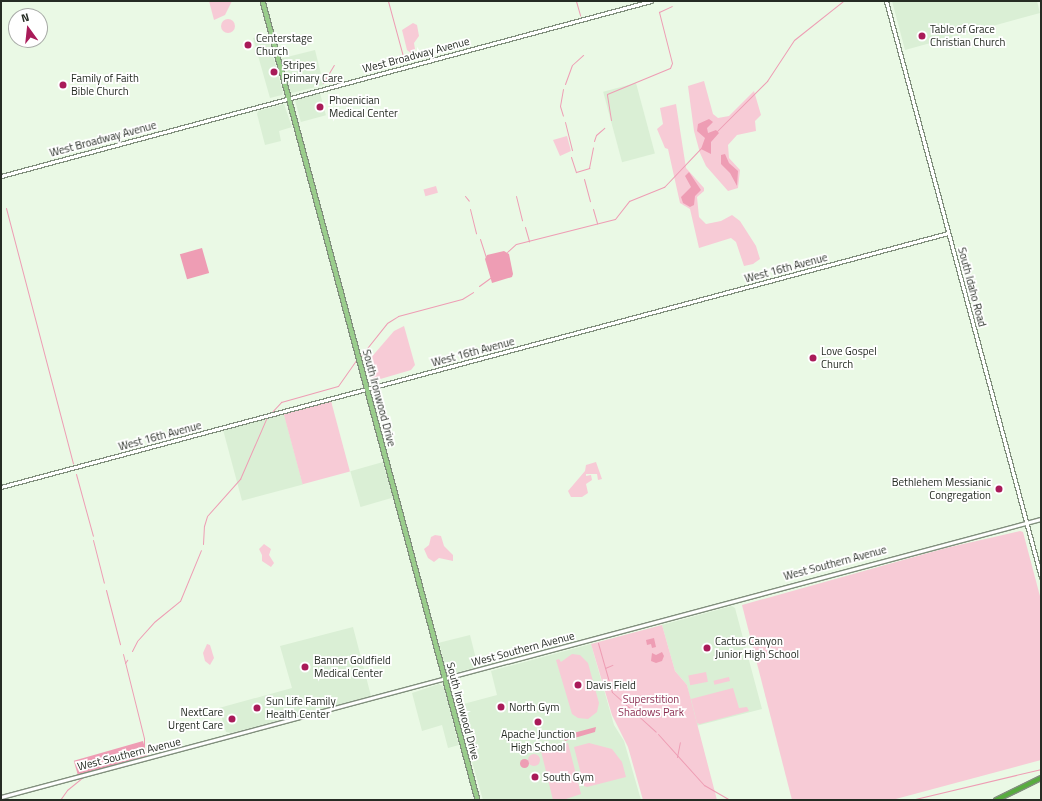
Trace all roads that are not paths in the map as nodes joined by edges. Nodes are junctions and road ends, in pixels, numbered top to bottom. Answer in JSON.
{"nodes":[{"id":1,"x":263,"y":1,"type":"edge"},
{"id":2,"x":651,"y":1,"type":"edge"},
{"id":3,"x":886,"y":1,"type":"edge"},
{"id":4,"x":289,"y":98,"type":"junction"},
{"id":5,"x":1,"y":176,"type":"edge"},
{"id":6,"x":948,"y":233,"type":"junction"},
{"id":7,"x":367,"y":389,"type":"junction"},
{"id":8,"x":1,"y":487,"type":"edge"},
{"id":9,"x":1041,"y":519,"type":"edge"},
{"id":10,"x":1026,"y":523,"type":"junction"},
{"id":11,"x":1041,"y":577,"type":"edge"},
{"id":12,"x":445,"y":679,"type":"junction"},
{"id":13,"x":1041,"y":778,"type":"edge"},
{"id":14,"x":1,"y":797,"type":"edge"},
{"id":15,"x":478,"y":800,"type":"edge"},
{"id":16,"x":996,"y":800,"type":"edge"}],
"edges":[{"from":1,"to":4,"type":"main road","name":"South Ironwood Drive"},
{"from":2,"to":4,"type":"main road","name":"West Broadway Avenue"},
{"from":3,"to":6,"type":"main road","name":"South Idaho Road"},
{"from":4,"to":5,"type":"main road","name":"West Broadway Avenue"},
{"from":4,"to":7,"type":"main road","name":"South Ironwood Drive"},
{"from":6,"to":7,"type":"street","name":"West 16th Avenue"},
{"from":6,"to":10,"type":"main road","name":"South Idaho Road"},
{"from":7,"to":8,"type":"street","name":"West 16th Avenue"},
{"from":7,"to":12,"type":"main road","name":"South Ironwood Drive"},
{"from":9,"to":10,"type":"main road","name":"West Southern Avenue"},
{"from":10,"to":11,"type":"main road","name":"South Idaho Road"},
{"from":10,"to":12,"type":"main road","name":"West Southern Avenue"},
{"from":12,"to":14,"type":"main road","name":"West Southern Avenue"},
{"from":12,"to":15,"type":"main road","name":"South Ironwood Drive"},
{"from":13,"to":16,"type":"highway"}]}
